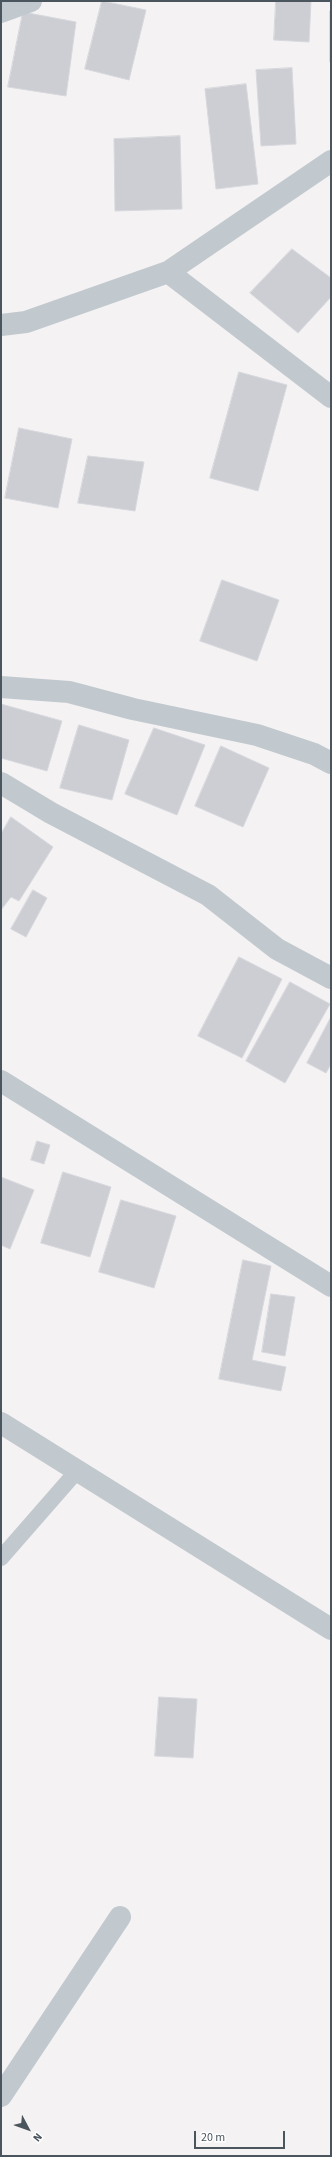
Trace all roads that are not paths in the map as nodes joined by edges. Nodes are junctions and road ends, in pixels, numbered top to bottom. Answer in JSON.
{"nodes":[{"id":1,"x":31,"y":1,"type":"edge"},
{"id":2,"x":1,"y":12,"type":"edge"},
{"id":3,"x":331,"y":161,"type":"edge"},
{"id":4,"x":168,"y":272,"type":"junction"},
{"id":5,"x":1,"y":325,"type":"edge"},
{"id":6,"x":331,"y":397,"type":"edge"},
{"id":7,"x":1,"y":688,"type":"edge"},
{"id":8,"x":331,"y":763,"type":"edge"},
{"id":9,"x":1,"y":783,"type":"edge"},
{"id":10,"x":331,"y":978,"type":"edge"},
{"id":11,"x":1,"y":1081,"type":"edge"},
{"id":12,"x":331,"y":1286,"type":"edge"},
{"id":13,"x":1,"y":1424,"type":"edge"},
{"id":14,"x":77,"y":1471,"type":"junction"},
{"id":15,"x":1,"y":1558,"type":"edge"},
{"id":16,"x":331,"y":1629,"type":"edge"},
{"id":17,"x":120,"y":1917,"type":"dead end"},
{"id":18,"x":1,"y":2096,"type":"edge"}],
"edges":[{"from":1,"to":2,"type":"street"},
{"from":3,"to":4,"type":"street"},
{"from":4,"to":5,"type":"street"},
{"from":4,"to":6,"type":"street"},
{"from":7,"to":8,"type":"street"},
{"from":9,"to":10,"type":"street"},
{"from":11,"to":12,"type":"street"},
{"from":13,"to":14,"type":"street"},
{"from":14,"to":15,"type":"lane"},
{"from":14,"to":16,"type":"street"},
{"from":17,"to":18,"type":"street"}]}
